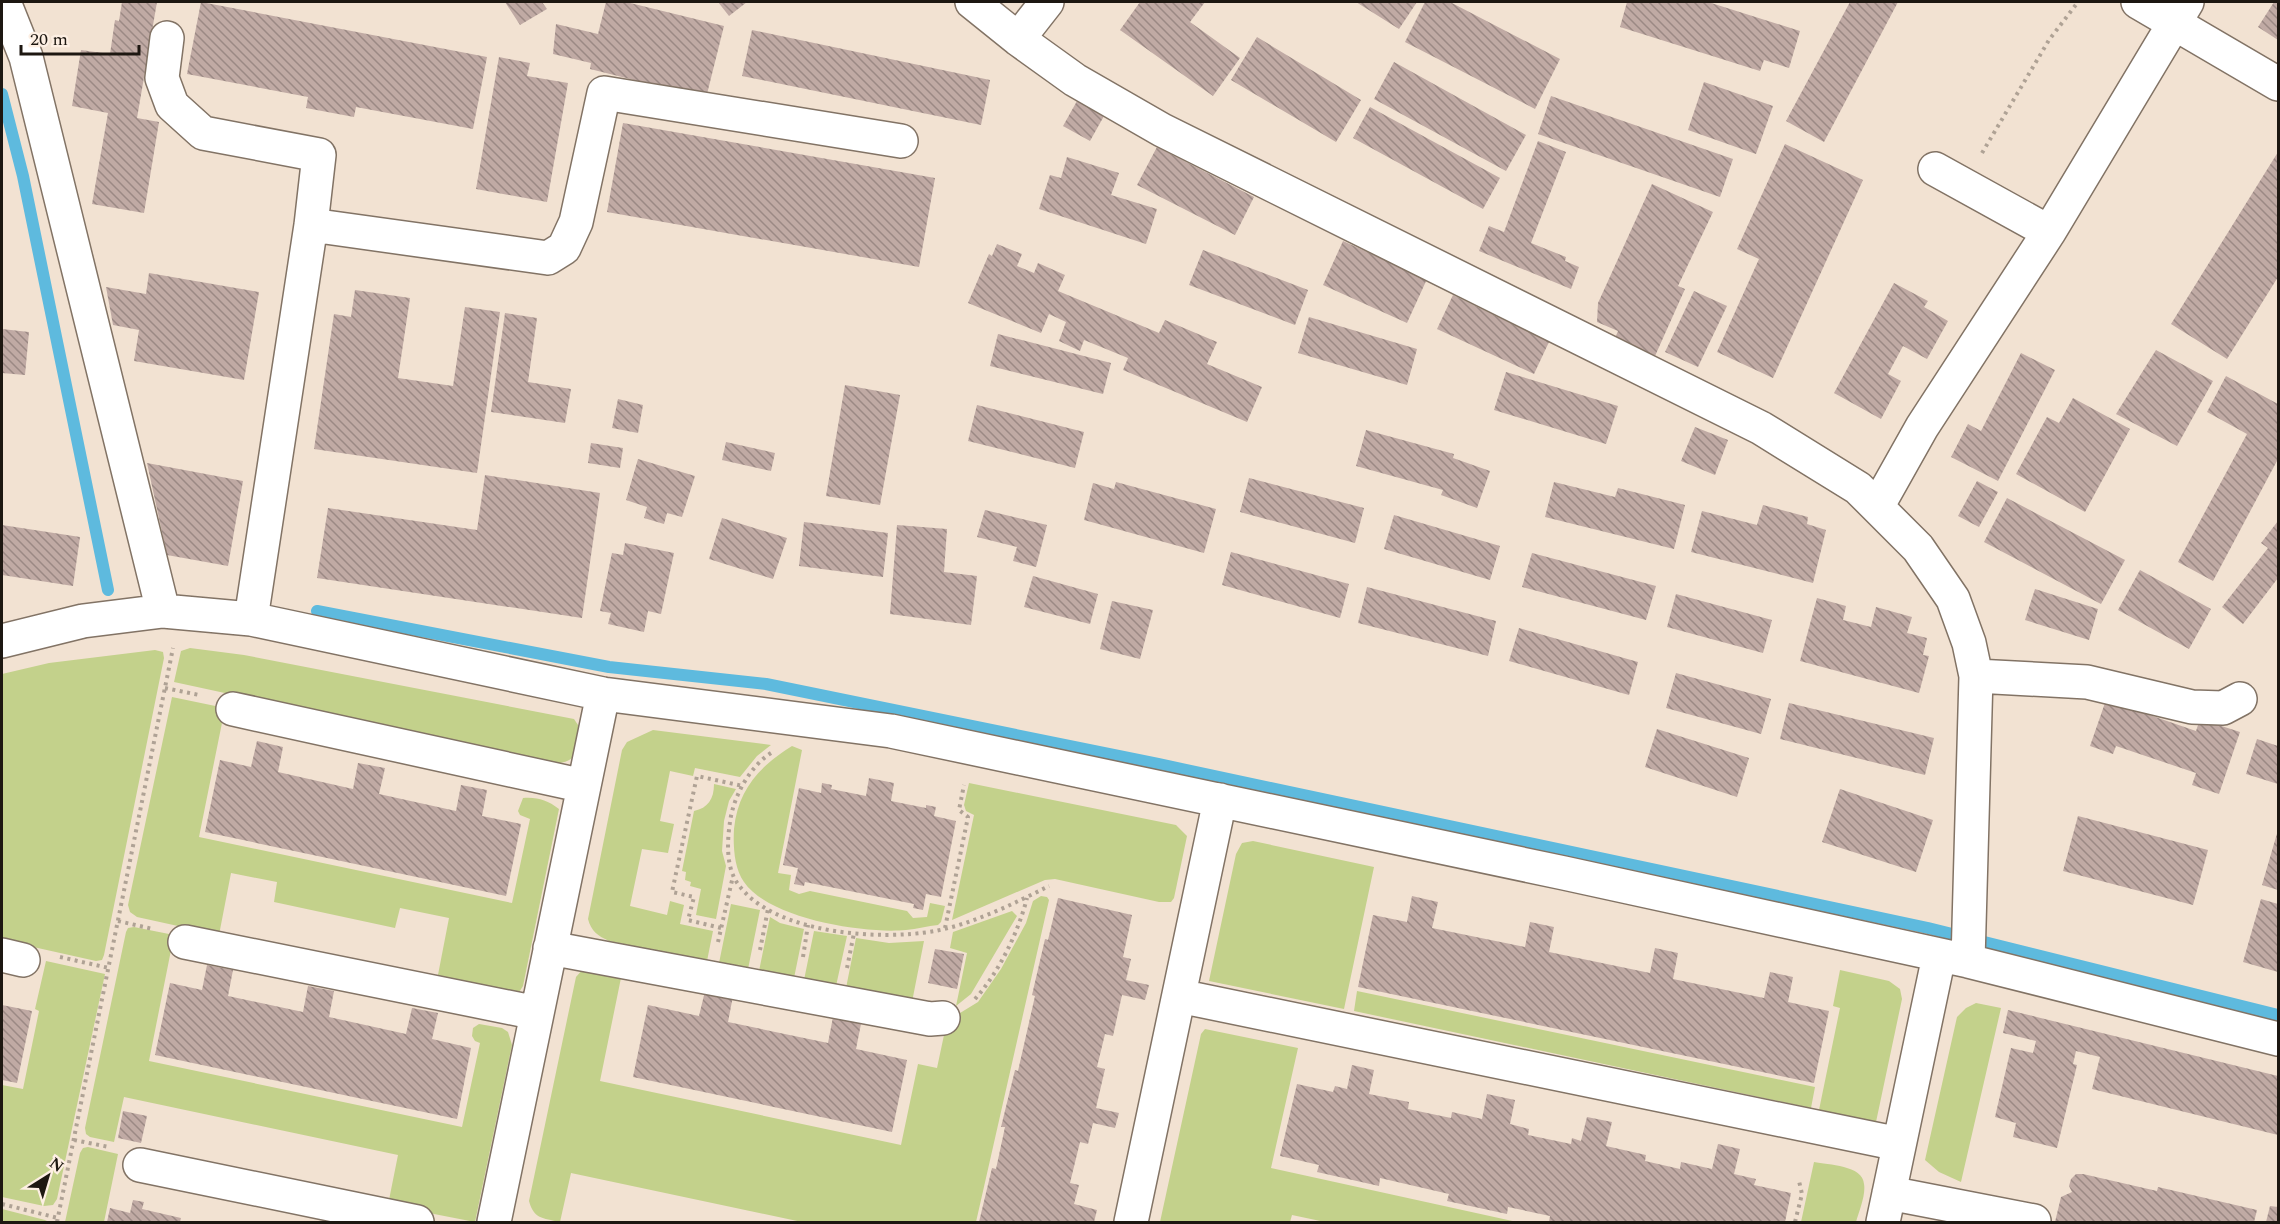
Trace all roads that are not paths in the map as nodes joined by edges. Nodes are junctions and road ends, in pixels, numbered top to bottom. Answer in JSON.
{"nodes":[{"id":1,"x":4,"y":2,"type":"edge"},
{"id":2,"x":972,"y":2,"type":"edge"},
{"id":3,"x":1047,"y":2,"type":"edge"},
{"id":4,"x":2138,"y":2,"type":"edge"},
{"id":5,"x":2181,"y":12,"type":"edge"},
{"id":6,"x":167,"y":38,"type":"dead end"},
{"id":7,"x":1018,"y":39,"type":"junction"},
{"id":8,"x":2278,"y":84,"type":"edge"},
{"id":9,"x":901,"y":141,"type":"dead end"},
{"id":10,"x":1935,"y":169,"type":"dead end"},
{"id":11,"x":311,"y":225,"type":"junction"},
{"id":12,"x":2049,"y":232,"type":"junction"},
{"id":13,"x":1877,"y":507,"type":"junction"},
{"id":14,"x":163,"y":611,"type":"junction"},
{"id":15,"x":251,"y":620,"type":"junction"},
{"id":16,"x":2,"y":641,"type":"edge"},
{"id":17,"x":1976,"y":676,"type":"junction"},
{"id":18,"x":603,"y":694,"type":"junction"},
{"id":19,"x":2240,"y":699,"type":"dead end"},
{"id":20,"x":233,"y":709,"type":"dead end"},
{"id":21,"x":584,"y":786,"type":"junction"},
{"id":22,"x":1220,"y":800,"type":"junction"},
{"id":23,"x":185,"y":942,"type":"dead end"},
{"id":24,"x":550,"y":948,"type":"junction"},
{"id":25,"x":1953,"y":959,"type":"junction"},
{"id":26,"x":1179,"y":996,"type":"junction"},
{"id":27,"x":537,"y":1013,"type":"junction"},
{"id":28,"x":943,"y":1018,"type":"road end"},
{"id":29,"x":2278,"y":1039,"type":"edge"},
{"id":30,"x":1899,"y":1144,"type":"junction"},
{"id":31,"x":140,"y":1165,"type":"dead end"},
{"id":32,"x":1886,"y":1208,"type":"edge"},
{"id":33,"x":500,"y":1221,"type":"edge"},
{"id":34,"x":2034,"y":1221,"type":"edge"},
{"id":35,"x":417,"y":1222,"type":"edge"},
{"id":36,"x":1131,"y":1222,"type":"edge"}],
"edges":[{"from":1,"to":14,"type":"street"},
{"from":2,"to":7,"type":"street"},
{"from":3,"to":7,"type":"street"},
{"from":4,"to":5,"type":"street"},
{"from":5,"to":8,"type":"street"},
{"from":5,"to":12,"type":"street"},
{"from":6,"to":11,"type":"street"},
{"from":7,"to":13,"type":"street"},
{"from":9,"to":11,"type":"street"},
{"from":10,"to":12,"type":"street"},
{"from":11,"to":15,"type":"street"},
{"from":12,"to":13,"type":"street"},
{"from":13,"to":17,"type":"street"},
{"from":14,"to":15,"type":"street"},
{"from":14,"to":16,"type":"street"},
{"from":15,"to":18,"type":"street"},
{"from":17,"to":19,"type":"street"},
{"from":17,"to":25,"type":"street"},
{"from":18,"to":21,"type":"street"},
{"from":18,"to":22,"type":"street"},
{"from":20,"to":21,"type":"street"},
{"from":21,"to":24,"type":"street"},
{"from":22,"to":25,"type":"street"},
{"from":22,"to":26,"type":"street"},
{"from":23,"to":27,"type":"street"},
{"from":24,"to":27,"type":"street"},
{"from":24,"to":28,"type":"street"},
{"from":25,"to":29,"type":"street"},
{"from":25,"to":30,"type":"street"},
{"from":26,"to":30,"type":"street"},
{"from":26,"to":36,"type":"street"},
{"from":27,"to":33,"type":"street"},
{"from":30,"to":32,"type":"street"},
{"from":31,"to":35,"type":"street"},
{"from":32,"to":34,"type":"street"}]}
